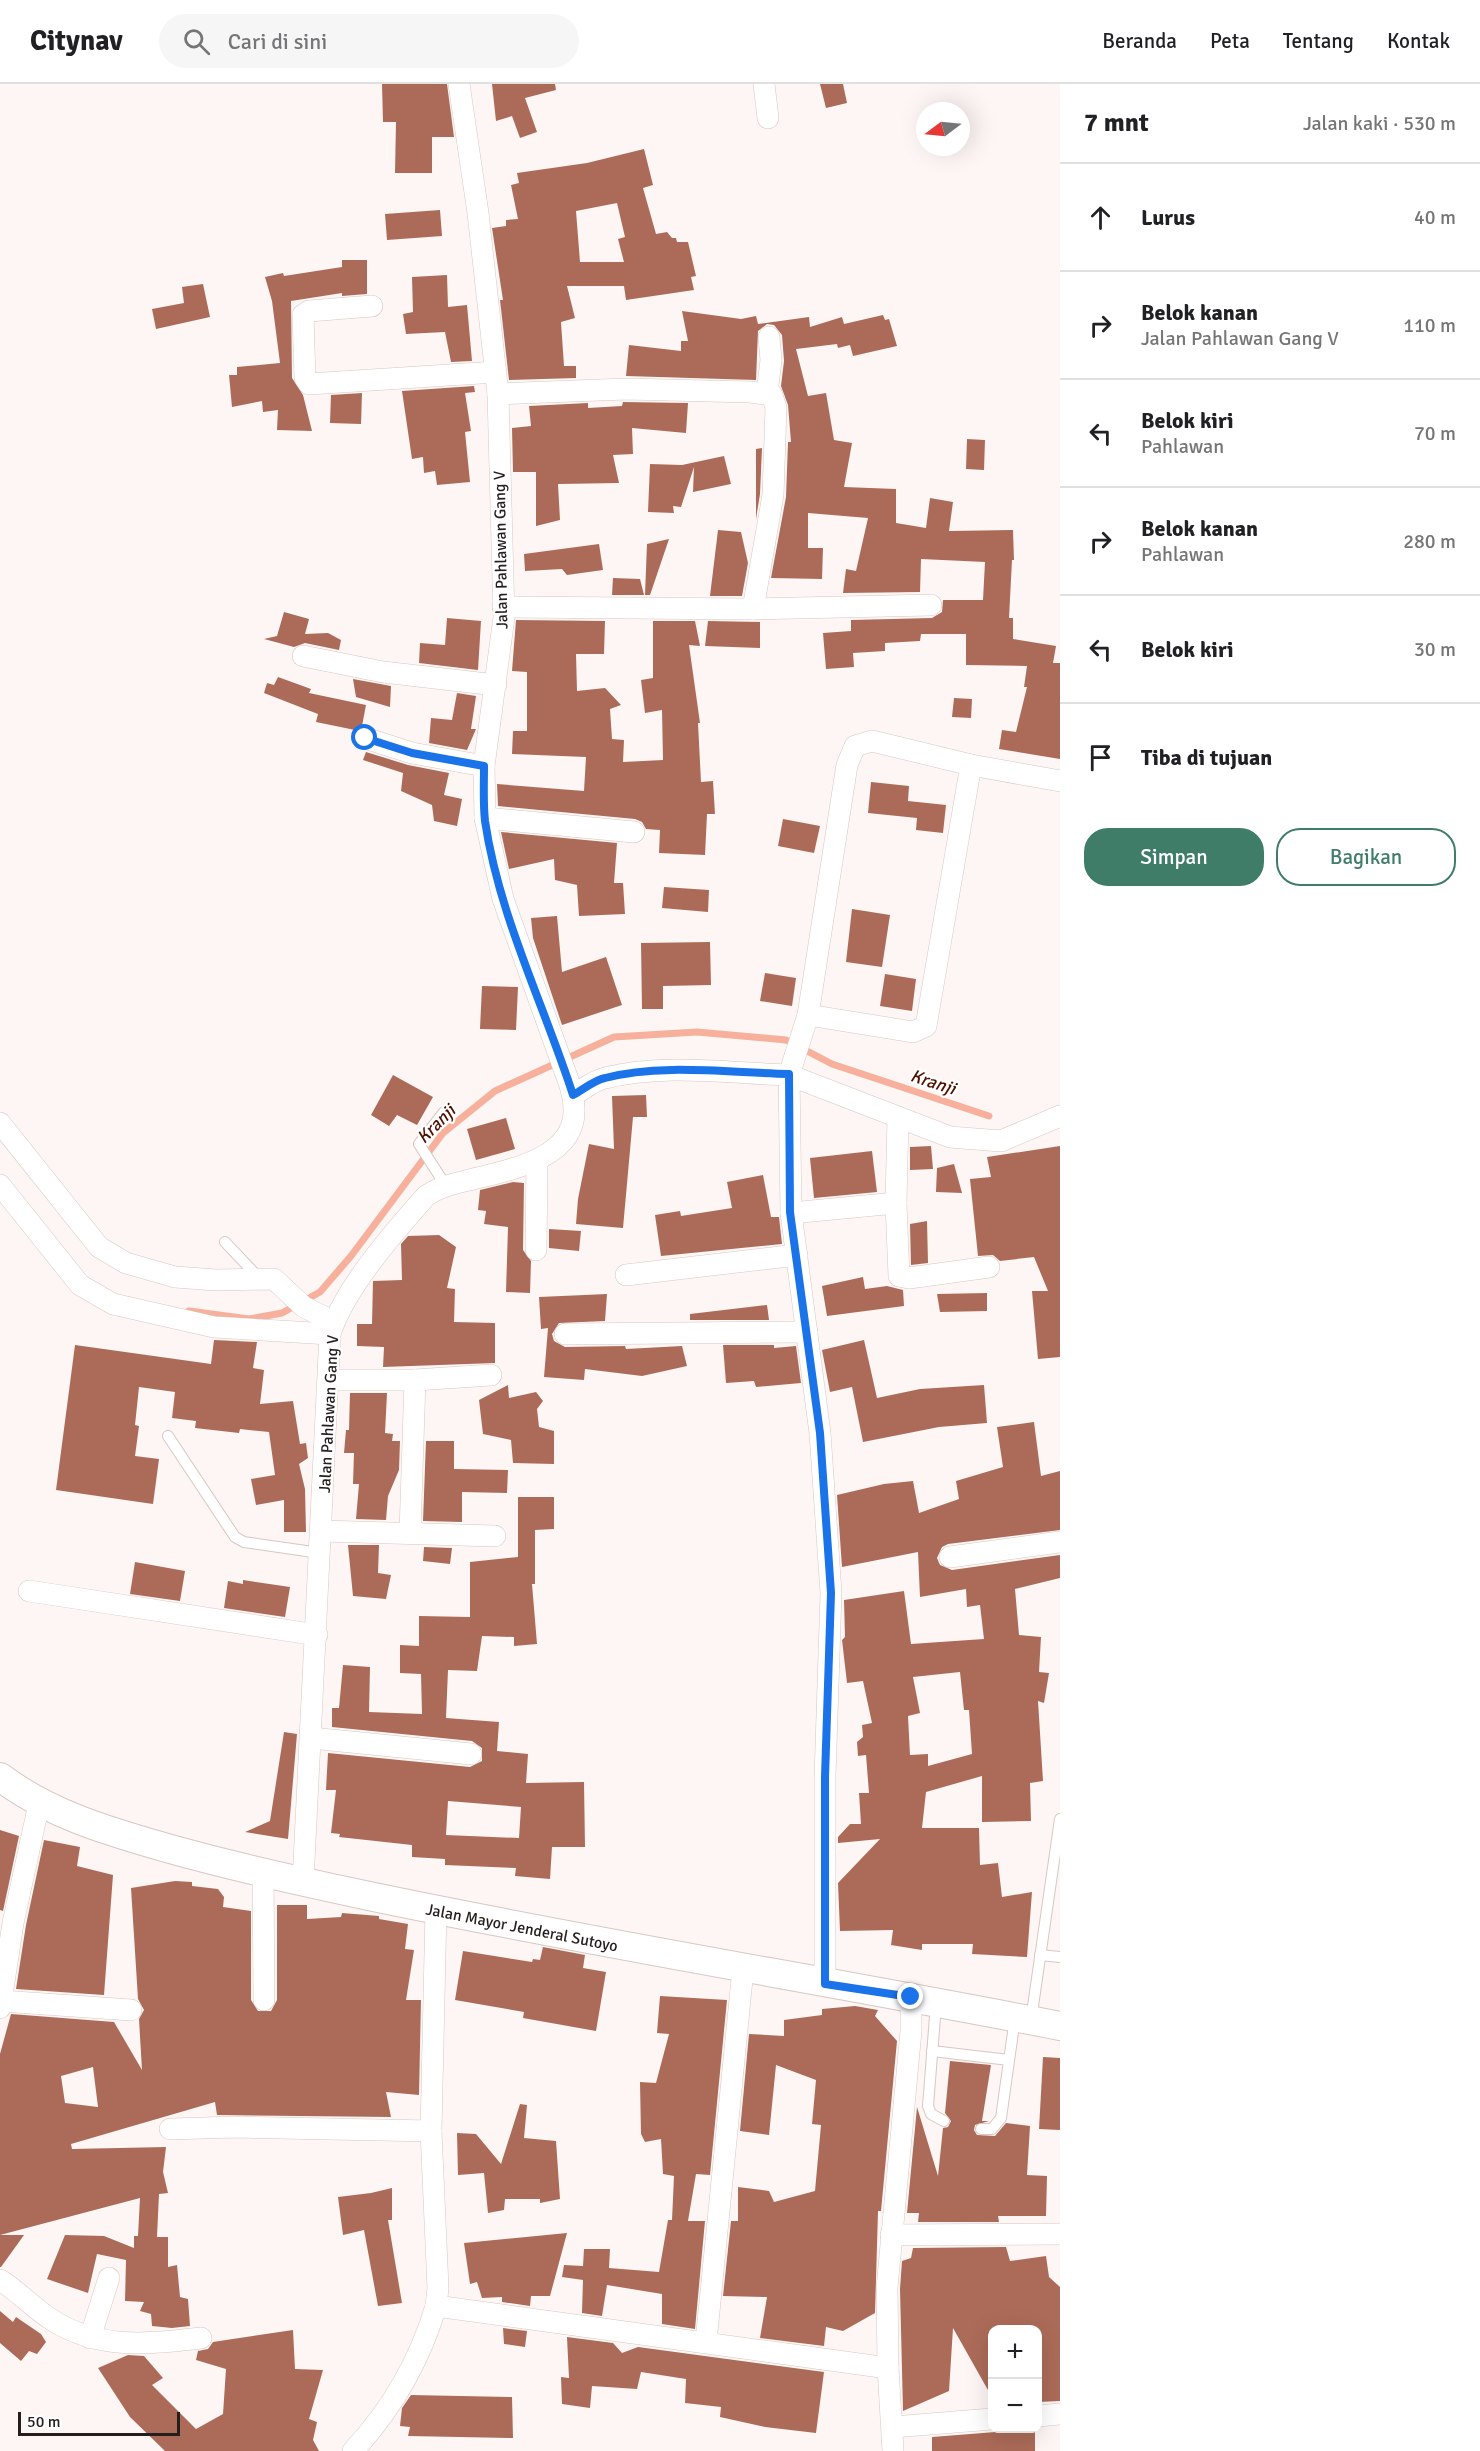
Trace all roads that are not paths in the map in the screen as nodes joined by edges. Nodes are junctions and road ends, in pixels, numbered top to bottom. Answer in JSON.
{"nodes":[{"id":1,"x":459,"y":84,"type":"edge"},
{"id":2,"x":764,"y":84,"type":"edge"},
{"id":3,"x":768,"y":118,"type":"dead end"},
{"id":4,"x":372,"y":306,"type":"dead end"},
{"id":5,"x":769,"y":337,"type":"dead end"},
{"id":6,"x":496,"y":372,"type":"junction"},
{"id":7,"x":767,"y":393,"type":"junction"},
{"id":8,"x":498,"y":394,"type":"junction"},
{"id":9,"x":931,"y":605,"type":"dead end"},
{"id":10,"x":503,"y":607,"type":"junction"},
{"id":11,"x":753,"y":609,"type":"junction"},
{"id":12,"x":303,"y":656,"type":"dead end"},
{"id":13,"x":496,"y":685,"type":"junction"},
{"id":14,"x":365,"y":738,"type":"dead end"},
{"id":15,"x":971,"y":765,"type":"junction"},
{"id":16,"x":484,"y":766,"type":"junction"},
{"id":17,"x":1060,"y":781,"type":"edge"},
{"id":18,"x":485,"y":818,"type":"junction"},
{"id":19,"x":634,"y":832,"type":"dead end"},
{"id":20,"x":806,"y":1023,"type":"junction"},
{"id":21,"x":791,"y":1066,"type":"junction"},
{"id":22,"x":573,"y":1095,"type":"junction"},
{"id":23,"x":444,"y":1112,"type":"dead end"},
{"id":24,"x":1060,"y":1116,"type":"edge"},
{"id":25,"x":898,"y":1118,"type":"junction"},
{"id":26,"x":0,"y":1123,"type":"edge"},
{"id":27,"x":537,"y":1160,"type":"junction"},
{"id":28,"x":0,"y":1185,"type":"edge"},
{"id":29,"x":447,"y":1186,"type":"junction"},
{"id":30,"x":896,"y":1203,"type":"junction"},
{"id":31,"x":790,"y":1212,"type":"junction"},
{"id":32,"x":225,"y":1242,"type":"dead end"},
{"id":33,"x":536,"y":1250,"type":"dead end"},
{"id":34,"x":797,"y":1255,"type":"junction"},
{"id":35,"x":989,"y":1267,"type":"dead end"},
{"id":36,"x":626,"y":1275,"type":"dead end"},
{"id":37,"x":267,"y":1279,"type":"junction"},
{"id":38,"x":332,"y":1328,"type":"junction"},
{"id":39,"x":807,"y":1332,"type":"junction"},
{"id":40,"x":565,"y":1334,"type":"dead end"},
{"id":41,"x":491,"y":1376,"type":"dead end"},
{"id":42,"x":329,"y":1380,"type":"junction"},
{"id":43,"x":415,"y":1380,"type":"junction"},
{"id":44,"x":168,"y":1436,"type":"dead end"},
{"id":45,"x":322,"y":1531,"type":"junction"},
{"id":46,"x":410,"y":1533,"type":"junction"},
{"id":47,"x":495,"y":1536,"type":"dead end"},
{"id":48,"x":1060,"y":1542,"type":"edge"},
{"id":49,"x":320,"y":1553,"type":"junction"},
{"id":50,"x":950,"y":1557,"type":"dead end"},
{"id":51,"x":29,"y":1591,"type":"dead end"},
{"id":52,"x":317,"y":1635,"type":"junction"},
{"id":53,"x":311,"y":1738,"type":"junction"},
{"id":54,"x":471,"y":1754,"type":"dead end"},
{"id":55,"x":0,"y":1777,"type":"edge"},
{"id":56,"x":39,"y":1804,"type":"junction"},
{"id":57,"x":1060,"y":1819,"type":"edge"},
{"id":58,"x":263,"y":1875,"type":"junction"},
{"id":59,"x":303,"y":1882,"type":"junction"},
{"id":60,"x":436,"y":1910,"type":"junction"},
{"id":61,"x":6,"y":1921,"type":"edge"},
{"id":62,"x":1040,"y":1954,"type":"junction"},
{"id":63,"x":1060,"y":1957,"type":"edge"},
{"id":64,"x":743,"y":1969,"type":"junction"},
{"id":65,"x":825,"y":1984,"type":"junction"},
{"id":66,"x":924,"y":2000,"type":"junction"},
{"id":67,"x":264,"y":2001,"type":"dead end"},
{"id":68,"x":1,"y":2005,"type":"edge"},
{"id":69,"x":131,"y":2010,"type":"dead end"},
{"id":70,"x":1023,"y":2019,"type":"junction"},
{"id":71,"x":1060,"y":2026,"type":"edge"},
{"id":72,"x":932,"y":2051,"type":"junction"},
{"id":73,"x":1009,"y":2060,"type":"junction"},
{"id":74,"x":944,"y":2121,"type":"dead end"},
{"id":75,"x":171,"y":2129,"type":"dead end"},
{"id":76,"x":981,"y":2129,"type":"dead end"},
{"id":77,"x":430,"y":2131,"type":"junction"},
{"id":78,"x":1060,"y":2234,"type":"edge"},
{"id":79,"x":891,"y":2235,"type":"junction"},
{"id":80,"x":108,"y":2278,"type":"dead end"},
{"id":81,"x":0,"y":2280,"type":"edge"},
{"id":82,"x":436,"y":2306,"type":"junction"},
{"id":83,"x":90,"y":2338,"type":"junction"},
{"id":84,"x":201,"y":2338,"type":"dead end"},
{"id":85,"x":706,"y":2342,"type":"junction"},
{"id":86,"x":888,"y":2368,"type":"junction"},
{"id":87,"x":1060,"y":2414,"type":"edge"},
{"id":88,"x":1042,"y":2416,"type":"edge"},
{"id":89,"x":988,"y":2419,"type":"edge"},
{"id":90,"x":893,"y":2427,"type":"junction"},
{"id":91,"x":353,"y":2451,"type":"edge"},
{"id":92,"x":893,"y":2451,"type":"edge"}],
"edges":[{"from":1,"to":6,"type":"street","name":"Jalan Pahlawan Gang V"},
{"from":2,"to":3,"type":"street"},
{"from":4,"to":6,"type":"street"},
{"from":5,"to":7,"type":"street"},
{"from":6,"to":8,"type":"street","name":"Jalan Pahlawan Gang V"},
{"from":7,"to":8,"type":"street"},
{"from":7,"to":11,"type":"street"},
{"from":8,"to":10,"type":"street","name":"Jalan Pahlawan Gang V"},
{"from":9,"to":11,"type":"street"},
{"from":10,"to":11,"type":"street"},
{"from":10,"to":13,"type":"street","name":"Jalan Pahlawan Gang V"},
{"from":12,"to":13,"type":"street"},
{"from":13,"to":16,"type":"street","name":"Jalan Pahlawan Gang V"},
{"from":14,"to":16,"type":"street"},
{"from":15,"to":17,"type":"street"},
{"from":15,"to":20,"type":"street"},
{"from":15,"to":20,"type":"street"},
{"from":16,"to":18,"type":"street","name":"Jalan Pahlawan Gang V"},
{"from":18,"to":19,"type":"street"},
{"from":18,"to":22,"type":"street","name":"Jalan Pahlawan Gang V"},
{"from":20,"to":21,"type":"street"},
{"from":21,"to":22,"type":"street"},
{"from":21,"to":25,"type":"street"},
{"from":21,"to":31,"type":"street"},
{"from":22,"to":27,"type":"street","name":"Jalan Pahlawan Gang V"},
{"from":23,"to":29,"type":"lane"},
{"from":24,"to":25,"type":"street"},
{"from":25,"to":30,"type":"street"},
{"from":26,"to":37,"type":"street"},
{"from":27,"to":29,"type":"street","name":"Jalan Pahlawan Gang V"},
{"from":27,"to":33,"type":"street"},
{"from":28,"to":38,"type":"street"},
{"from":29,"to":38,"type":"street","name":"Jalan Pahlawan Gang V"},
{"from":30,"to":31,"type":"street"},
{"from":30,"to":35,"type":"street"},
{"from":31,"to":34,"type":"street"},
{"from":32,"to":37,"type":"lane"},
{"from":34,"to":36,"type":"street"},
{"from":34,"to":39,"type":"street"},
{"from":37,"to":38,"type":"street"},
{"from":38,"to":42,"type":"street","name":"Jalan Pahlawan Gang V"},
{"from":39,"to":40,"type":"street"},
{"from":39,"to":65,"type":"street"},
{"from":41,"to":43,"type":"street"},
{"from":42,"to":43,"type":"street"},
{"from":42,"to":45,"type":"street","name":"Jalan Pahlawan Gang V"},
{"from":43,"to":46,"type":"street"},
{"from":44,"to":49,"type":"lane"},
{"from":45,"to":46,"type":"street"},
{"from":45,"to":49,"type":"street","name":"Jalan Pahlawan Gang V"},
{"from":46,"to":47,"type":"street"},
{"from":48,"to":50,"type":"street"},
{"from":49,"to":52,"type":"street","name":"Jalan Pahlawan Gang V"},
{"from":51,"to":52,"type":"street"},
{"from":52,"to":53,"type":"street","name":"Jalan Pahlawan Gang V"},
{"from":53,"to":54,"type":"street"},
{"from":53,"to":59,"type":"street","name":"Jalan Pahlawan Gang V"},
{"from":55,"to":56,"type":"main road","name":"Jalan Mayor Jenderal Sutoyo"},
{"from":56,"to":58,"type":"main road","name":"Jalan Mayor Jenderal Sutoyo"},
{"from":56,"to":61,"type":"street"},
{"from":57,"to":62,"type":"lane"},
{"from":58,"to":59,"type":"main road","name":"Jalan Mayor Jenderal Sutoyo"},
{"from":58,"to":67,"type":"street"},
{"from":59,"to":60,"type":"main road","name":"Jalan Mayor Jenderal Sutoyo"},
{"from":60,"to":64,"type":"main road","name":"Jalan Mayor Jenderal Sutoyo"},
{"from":60,"to":77,"type":"street"},
{"from":61,"to":68,"type":"street"},
{"from":62,"to":63,"type":"lane"},
{"from":62,"to":70,"type":"lane"},
{"from":64,"to":65,"type":"main road","name":"Jalan Mayor Jenderal Sutoyo"},
{"from":64,"to":85,"type":"street"},
{"from":65,"to":66,"type":"main road","name":"Jalan Mayor Jenderal Sutoyo"},
{"from":66,"to":70,"type":"main road","name":"Jalan Mayor Jenderal Sutoyo"},
{"from":66,"to":72,"type":"lane"},
{"from":66,"to":79,"type":"street"},
{"from":68,"to":69,"type":"street"},
{"from":70,"to":71,"type":"main road","name":"Jalan Mayor Jenderal Sutoyo"},
{"from":70,"to":73,"type":"lane"},
{"from":72,"to":73,"type":"lane"},
{"from":72,"to":74,"type":"lane"},
{"from":73,"to":76,"type":"lane"},
{"from":75,"to":77,"type":"street"},
{"from":77,"to":82,"type":"street"},
{"from":78,"to":79,"type":"street"},
{"from":79,"to":86,"type":"street"},
{"from":80,"to":83,"type":"street"},
{"from":81,"to":83,"type":"street"},
{"from":82,"to":85,"type":"street"},
{"from":82,"to":91,"type":"street"},
{"from":83,"to":84,"type":"street"},
{"from":85,"to":86,"type":"street"},
{"from":86,"to":90,"type":"street"},
{"from":87,"to":88,"type":"street"},
{"from":89,"to":90,"type":"street"},
{"from":90,"to":92,"type":"street"}]}
